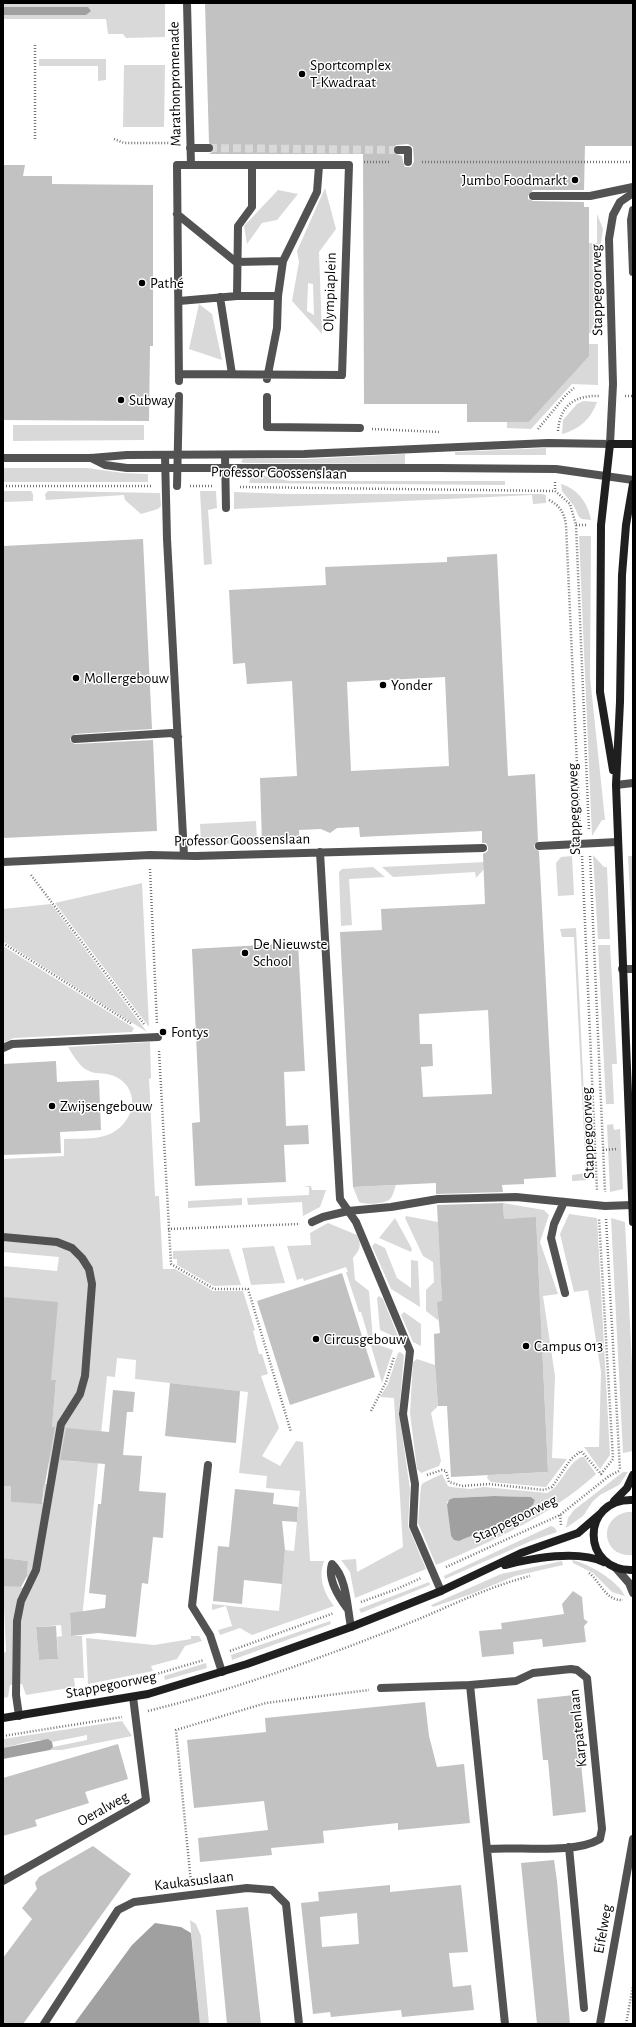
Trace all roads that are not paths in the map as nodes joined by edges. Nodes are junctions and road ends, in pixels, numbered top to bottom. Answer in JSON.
{"nodes":[{"id":1,"x":187,"y":3,"type":"edge"},
{"id":2,"x":190,"y":148,"type":"junction"},
{"id":3,"x":209,"y":148,"type":"tunnel mouth"},
{"id":4,"x":398,"y":150,"type":"tunnel mouth"},
{"id":5,"x":408,"y":162,"type":"road end"},
{"id":6,"x":191,"y":165,"type":"junction"},
{"id":7,"x":252,"y":165,"type":"junction"},
{"id":8,"x":319,"y":166,"type":"junction"},
{"id":9,"x":633,"y":187,"type":"edge"},
{"id":10,"x":633,"y":193,"type":"edge"},
{"id":11,"x":533,"y":196,"type":"dead end"},
{"id":12,"x":633,"y":210,"type":"edge"},
{"id":13,"x":177,"y":214,"type":"junction"},
{"id":14,"x":283,"y":261,"type":"junction"},
{"id":15,"x":236,"y":262,"type":"junction"},
{"id":16,"x":633,"y":272,"type":"edge"},
{"id":17,"x":237,"y":296,"type":"junction"},
{"id":18,"x":278,"y":296,"type":"junction"},
{"id":19,"x":220,"y":297,"type":"junction"},
{"id":20,"x":179,"y":301,"type":"junction"},
{"id":21,"x":232,"y":374,"type":"junction"},
{"id":22,"x":267,"y":376,"type":"junction"},
{"id":23,"x":179,"y":396,"type":"dead end"},
{"id":24,"x":267,"y":397,"type":"dead end"},
{"id":25,"x":360,"y":428,"type":"road end"},
{"id":26,"x":610,"y":444,"type":"junction"},
{"id":27,"x":633,"y":444,"type":"edge"},
{"id":28,"x":165,"y":455,"type":"junction"},
{"id":29,"x":178,"y":455,"type":"junction"},
{"id":30,"x":225,"y":455,"type":"junction"},
{"id":31,"x":3,"y":458,"type":"edge"},
{"id":32,"x":91,"y":458,"type":"junction"},
{"id":33,"x":178,"y":468,"type":"junction"},
{"id":34,"x":225,"y":468,"type":"junction"},
{"id":35,"x":165,"y":469,"type":"junction"},
{"id":36,"x":606,"y":477,"type":"junction"},
{"id":37,"x":633,"y":480,"type":"edge"},
{"id":38,"x":633,"y":484,"type":"edge"},
{"id":39,"x":178,"y":486,"type":"road end"},
{"id":40,"x":226,"y":508,"type":"dead end"},
{"id":41,"x":178,"y":737,"type":"junction"},
{"id":42,"x":75,"y":739,"type":"dead end"},
{"id":43,"x":633,"y":783,"type":"edge"},
{"id":44,"x":616,"y":785,"type":"junction"},
{"id":45,"x":617,"y":842,"type":"junction"},
{"id":46,"x":539,"y":846,"type":"dead end"},
{"id":47,"x":482,"y":848,"type":"dead end"},
{"id":48,"x":320,"y":852,"type":"junction"},
{"id":49,"x":184,"y":855,"type":"junction"},
{"id":50,"x":3,"y":862,"type":"edge"},
{"id":51,"x":622,"y":969,"type":"junction"},
{"id":52,"x":633,"y":969,"type":"edge"},
{"id":53,"x":155,"y":1037,"type":"road end"},
{"id":54,"x":3,"y":1048,"type":"edge"},
{"id":55,"x":564,"y":1202,"type":"junction"},
{"id":56,"x":632,"y":1205,"type":"junction"},
{"id":57,"x":348,"y":1211,"type":"junction"},
{"id":58,"x":312,"y":1222,"type":"road end"},
{"id":59,"x":633,"y":1222,"type":"edge"},
{"id":60,"x":3,"y":1237,"type":"edge"},
{"id":61,"x":565,"y":1293,"type":"dead end"},
{"id":62,"x":208,"y":1465,"type":"dead end"},
{"id":63,"x":633,"y":1475,"type":"edge"},
{"id":64,"x":633,"y":1500,"type":"edge"},
{"id":65,"x":611,"y":1504,"type":"junction"},
{"id":66,"x":600,"y":1514,"type":"junction"},
{"id":67,"x":608,"y":1563,"type":"junction"},
{"id":68,"x":615,"y":1567,"type":"junction"},
{"id":69,"x":491,"y":1568,"type":"junction"},
{"id":70,"x":633,"y":1570,"type":"edge"},
{"id":71,"x":441,"y":1591,"type":"junction"},
{"id":72,"x":633,"y":1593,"type":"edge"},
{"id":73,"x":347,"y":1608,"type":"road end"},
{"id":74,"x":351,"y":1627,"type":"junction"},
{"id":75,"x":222,"y":1672,"type":"junction"},
{"id":76,"x":470,"y":1685,"type":"junction"},
{"id":77,"x":381,"y":1688,"type":"road end"},
{"id":78,"x":133,"y":1697,"type":"junction"},
{"id":79,"x":19,"y":1716,"type":"junction"},
{"id":80,"x":3,"y":1718,"type":"edge"},
{"id":81,"x":633,"y":1838,"type":"edge"},
{"id":82,"x":569,"y":1847,"type":"junction"},
{"id":83,"x":487,"y":1849,"type":"junction"},
{"id":84,"x":3,"y":1880,"type":"edge"},
{"id":85,"x":584,"y":2008,"type":"dead end"},
{"id":86,"x":44,"y":2024,"type":"edge"},
{"id":87,"x":299,"y":2024,"type":"edge"},
{"id":88,"x":505,"y":2024,"type":"edge"},
{"id":89,"x":600,"y":2024,"type":"edge"}],
"edges":[{"from":1,"to":2,"type":"street","name":"Marathonpromenade"},
{"from":2,"to":3,"type":"street"},
{"from":2,"to":6,"type":"street","name":"Marathonpromenade"},
{"from":4,"to":5,"type":"street"},
{"from":6,"to":7,"type":"street","name":"Olympiaplein"},
{"from":6,"to":13,"type":"street","name":"Olympiaplein"},
{"from":7,"to":8,"type":"street","name":"Olympiaplein"},
{"from":7,"to":15,"type":"street"},
{"from":8,"to":14,"type":"street"},
{"from":8,"to":22,"type":"street","name":"Olympiaplein"},
{"from":9,"to":11,"type":"street"},
{"from":10,"to":26,"type":"street","name":"Stappegoorweg"},
{"from":12,"to":16,"type":"street"},
{"from":13,"to":15,"type":"street"},
{"from":13,"to":20,"type":"street","name":"Olympiaplein"},
{"from":14,"to":15,"type":"street"},
{"from":14,"to":18,"type":"street"},
{"from":15,"to":17,"type":"street"},
{"from":17,"to":18,"type":"street"},
{"from":17,"to":19,"type":"street"},
{"from":18,"to":22,"type":"street"},
{"from":19,"to":20,"type":"street"},
{"from":19,"to":21,"type":"street"},
{"from":20,"to":21,"type":"street","name":"Olympiaplein"},
{"from":21,"to":22,"type":"street","name":"Olympiaplein"},
{"from":23,"to":29,"type":"street"},
{"from":24,"to":25,"type":"street"},
{"from":26,"to":27,"type":"street"},
{"from":26,"to":30,"type":"street","name":"Professor Goossenslaan"},
{"from":26,"to":36,"type":"street","name":"Stappegoorweg"},
{"from":28,"to":29,"type":"street","name":"Professor Goossenslaan"},
{"from":28,"to":32,"type":"street","name":"Professor Goossenslaan"},
{"from":28,"to":35,"type":"street"},
{"from":29,"to":30,"type":"street","name":"Professor Goossenslaan"},
{"from":29,"to":33,"type":"street"},
{"from":30,"to":34,"type":"street"},
{"from":31,"to":32,"type":"street","name":"Professor Goossenslaan"},
{"from":32,"to":35,"type":"street","name":"Professor Goossenslaan"},
{"from":33,"to":34,"type":"street","name":"Professor Goossenslaan"},
{"from":33,"to":35,"type":"street","name":"Professor Goossenslaan"},
{"from":33,"to":39,"type":"street"},
{"from":34,"to":36,"type":"street","name":"Professor Goossenslaan"},
{"from":34,"to":40,"type":"street"},
{"from":35,"to":41,"type":"street"},
{"from":36,"to":37,"type":"street"},
{"from":36,"to":44,"type":"street","name":"Stappegoorweg"},
{"from":38,"to":44,"type":"street","name":"Stappegoorweg"},
{"from":41,"to":42,"type":"street"},
{"from":41,"to":49,"type":"street"},
{"from":43,"to":44,"type":"street"},
{"from":44,"to":45,"type":"street","name":"Stappegoorweg"},
{"from":45,"to":46,"type":"street"},
{"from":45,"to":51,"type":"street","name":"Stappegoorweg"},
{"from":47,"to":48,"type":"street","name":"Professor Goossenslaan"},
{"from":48,"to":49,"type":"street","name":"Professor Goossenslaan"},
{"from":48,"to":57,"type":"street"},
{"from":49,"to":50,"type":"street","name":"Professor Goossenslaan"},
{"from":51,"to":52,"type":"street"},
{"from":51,"to":56,"type":"street","name":"Stappegoorweg"},
{"from":53,"to":54,"type":"street"},
{"from":55,"to":56,"type":"street"},
{"from":55,"to":57,"type":"street"},
{"from":55,"to":61,"type":"street"},
{"from":56,"to":59,"type":"street","name":"Stappegoorweg"},
{"from":57,"to":58,"type":"street"},
{"from":57,"to":71,"type":"street"},
{"from":60,"to":79,"type":"street"},
{"from":62,"to":75,"type":"street"},
{"from":63,"to":65,"type":"street"},
{"from":64,"to":65,"type":"street"},
{"from":65,"to":66,"type":"street","name":"Stappegoorweg"},
{"from":66,"to":67,"type":"street"},
{"from":66,"to":69,"type":"street","name":"Stappegoorweg"},
{"from":67,"to":68,"type":"street"},
{"from":67,"to":69,"type":"street","name":"Stappegoorweg"},
{"from":68,"to":70,"type":"street"},
{"from":68,"to":72,"type":"street"},
{"from":69,"to":71,"type":"street","name":"Stappegoorweg"},
{"from":71,"to":74,"type":"street","name":"Stappegoorweg"},
{"from":73,"to":74,"type":"street"},
{"from":74,"to":75,"type":"street","name":"Stappegoorweg"},
{"from":75,"to":78,"type":"street","name":"Stappegoorweg"},
{"from":76,"to":77,"type":"street","name":"Karpatenlaan"},
{"from":76,"to":82,"type":"street","name":"Karpatenlaan"},
{"from":76,"to":83,"type":"street"},
{"from":78,"to":79,"type":"street","name":"Stappegoorweg"},
{"from":78,"to":84,"type":"street","name":"Oeralweg"},
{"from":79,"to":80,"type":"street","name":"Stappegoorweg"},
{"from":81,"to":89,"type":"street","name":"Eifelweg"},
{"from":82,"to":83,"type":"street","name":"Karpatenlaan"},
{"from":82,"to":85,"type":"street"},
{"from":83,"to":88,"type":"street"},
{"from":86,"to":87,"type":"street","name":"Kaukasuslaan"}]}
